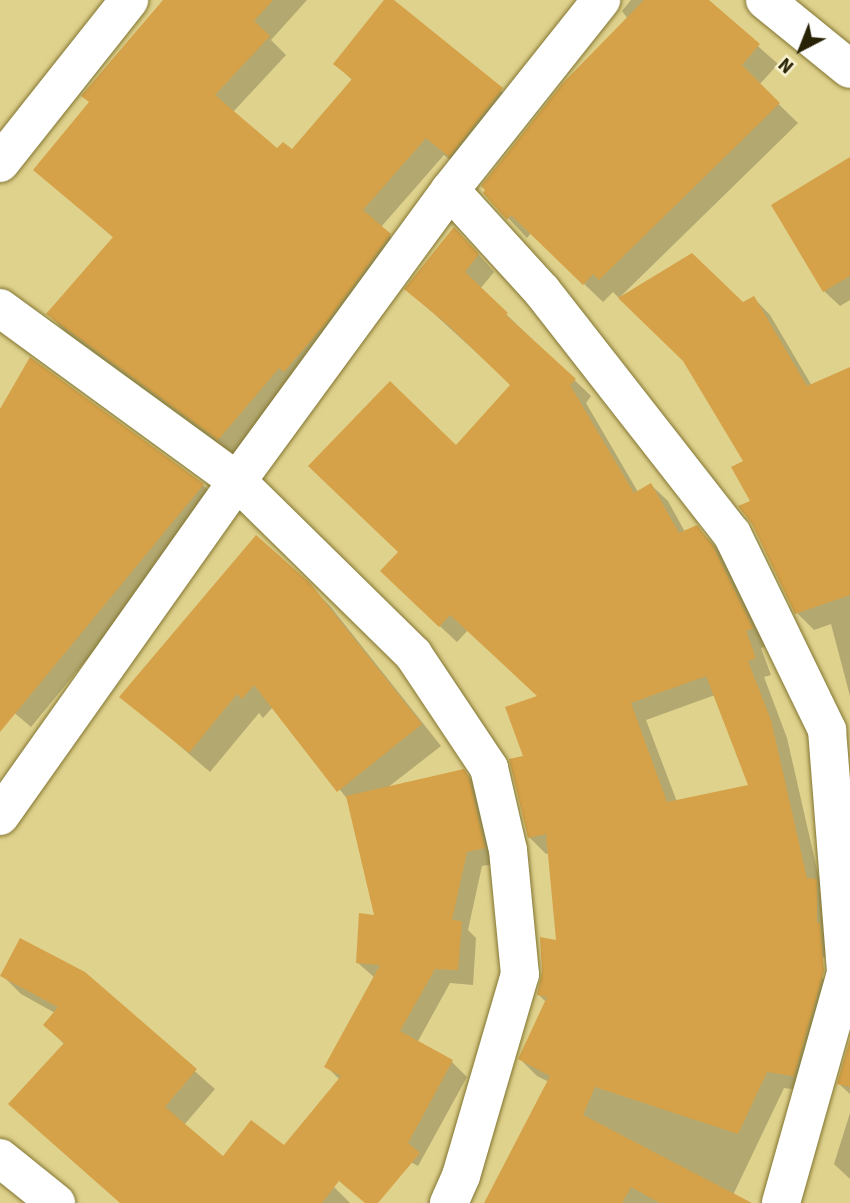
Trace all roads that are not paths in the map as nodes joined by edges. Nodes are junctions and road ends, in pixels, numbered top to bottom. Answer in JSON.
{"nodes":[{"id":1,"x":129,"y":0,"type":"edge"},
{"id":2,"x":601,"y":0,"type":"edge"},
{"id":3,"x":765,"y":0,"type":"edge"},
{"id":4,"x":850,"y":69,"type":"edge"},
{"id":5,"x":0,"y":163,"type":"edge"},
{"id":6,"x":450,"y":191,"type":"junction"},
{"id":7,"x":0,"y":308,"type":"edge"},
{"id":8,"x":237,"y":481,"type":"junction"},
{"id":9,"x":0,"y":816,"type":"edge"},
{"id":10,"x":848,"y":973,"type":"edge"},
{"id":11,"x":0,"y":1158,"type":"edge"},
{"id":12,"x":56,"y":1203,"type":"edge"},
{"id":13,"x":449,"y":1203,"type":"edge"},
{"id":14,"x":781,"y":1203,"type":"edge"}],
"edges":[{"from":1,"to":5,"type":"street"},
{"from":2,"to":6,"type":"street"},
{"from":3,"to":4,"type":"street"},
{"from":6,"to":8,"type":"street"},
{"from":6,"to":10,"type":"street"},
{"from":7,"to":8,"type":"street"},
{"from":8,"to":9,"type":"street"},
{"from":8,"to":13,"type":"street"},
{"from":10,"to":14,"type":"street"},
{"from":11,"to":12,"type":"street"}]}
